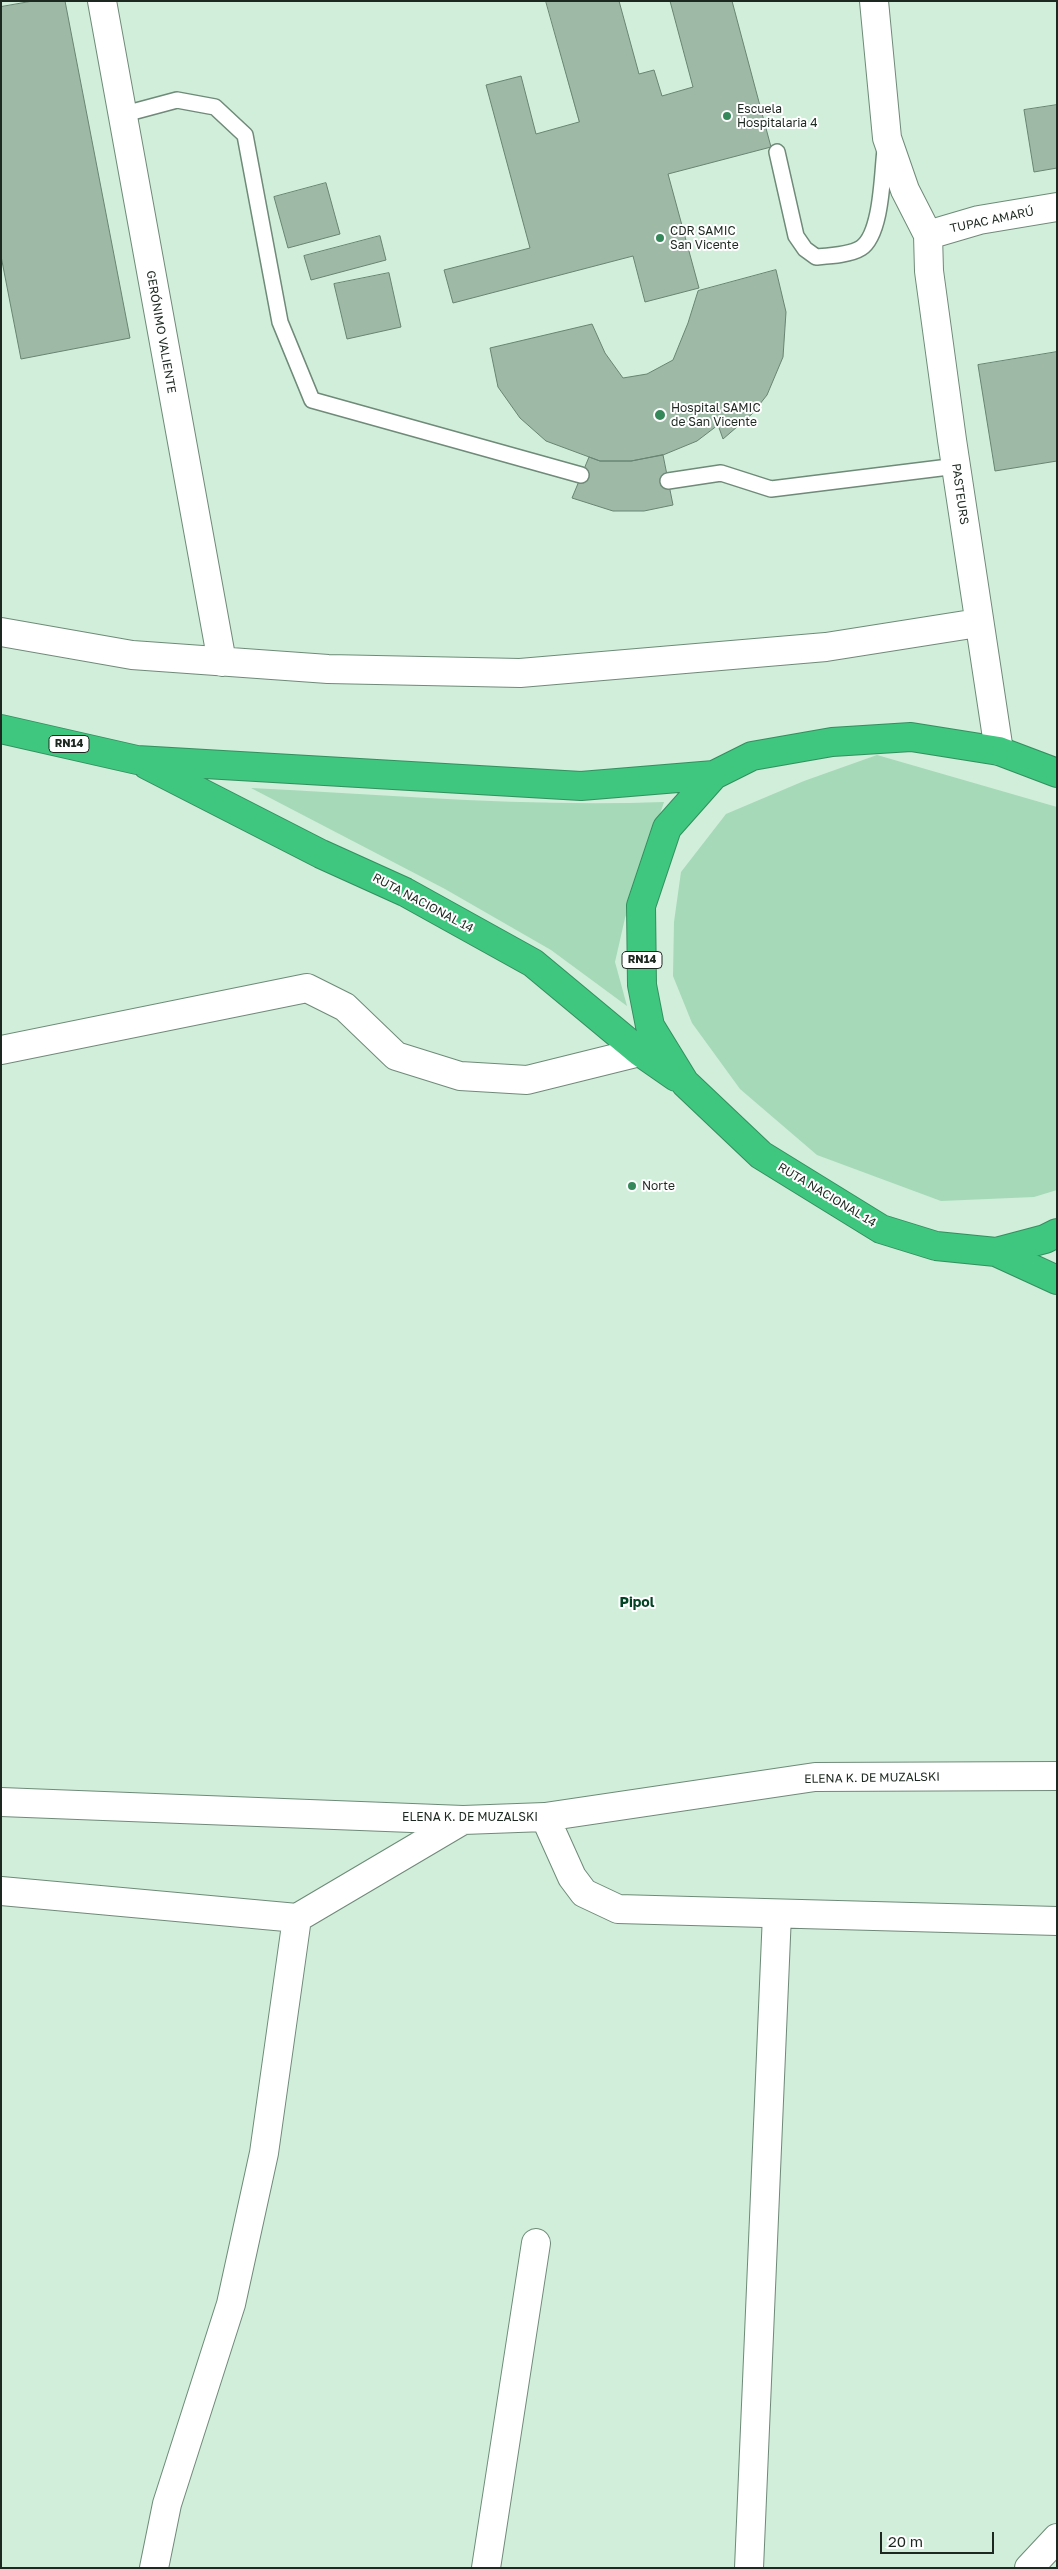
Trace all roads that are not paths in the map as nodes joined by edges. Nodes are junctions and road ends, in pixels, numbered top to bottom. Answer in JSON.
{"nodes":[{"id":1,"x":102,"y":1,"type":"edge"},
{"id":2,"x":874,"y":1,"type":"edge"},
{"id":3,"x":122,"y":115,"type":"junction"},
{"id":4,"x":887,"y":138,"type":"junction"},
{"id":5,"x":777,"y":152,"type":"dead end"},
{"id":6,"x":1057,"y":207,"type":"edge"},
{"id":7,"x":928,"y":235,"type":"junction"},
{"id":8,"x":957,"y":466,"type":"junction"},
{"id":9,"x":581,"y":475,"type":"dead end"},
{"id":10,"x":668,"y":481,"type":"dead end"},
{"id":11,"x":978,"y":623,"type":"junction"},
{"id":12,"x":1,"y":632,"type":"edge"},
{"id":13,"x":222,"y":662,"type":"junction"},
{"id":14,"x":1,"y":729,"type":"edge"},
{"id":15,"x":999,"y":751,"type":"junction"},
{"id":16,"x":137,"y":760,"type":"junction"},
{"id":17,"x":1057,"y":773,"type":"edge"},
{"id":18,"x":714,"y":775,"type":"junction"},
{"id":19,"x":1,"y":1050,"type":"edge"},
{"id":20,"x":640,"y":1052,"type":"junction"},
{"id":21,"x":685,"y":1083,"type":"junction"},
{"id":22,"x":1057,"y":1233,"type":"edge"},
{"id":23,"x":996,"y":1252,"type":"junction"},
{"id":24,"x":1057,"y":1280,"type":"edge"},
{"id":25,"x":1057,"y":1776,"type":"edge"},
{"id":26,"x":1,"y":1802,"type":"edge"},
{"id":27,"x":544,"y":1818,"type":"junction"},
{"id":28,"x":463,"y":1820,"type":"junction"},
{"id":29,"x":1,"y":1891,"type":"edge"},
{"id":30,"x":777,"y":1914,"type":"junction"},
{"id":31,"x":297,"y":1918,"type":"junction"},
{"id":32,"x":1057,"y":1921,"type":"edge"},
{"id":33,"x":536,"y":2243,"type":"dead end"},
{"id":34,"x":1057,"y":2538,"type":"edge"},
{"id":35,"x":154,"y":2568,"type":"edge"},
{"id":36,"x":486,"y":2568,"type":"edge"},
{"id":37,"x":749,"y":2568,"type":"edge"},
{"id":38,"x":1029,"y":2568,"type":"edge"}],
"edges":[{"from":1,"to":3,"type":"street","name":"GERÓNIMO VALIENTE"},
{"from":2,"to":4,"type":"street"},
{"from":3,"to":9,"type":"lane"},
{"from":3,"to":13,"type":"street","name":"GERÓNIMO VALIENTE"},
{"from":4,"to":5,"type":"lane"},
{"from":4,"to":7,"type":"street"},
{"from":6,"to":7,"type":"street","name":"TUPAC AMARÚ"},
{"from":7,"to":8,"type":"street","name":"PASTEURS"},
{"from":8,"to":10,"type":"lane"},
{"from":8,"to":11,"type":"street","name":"PASTEURS"},
{"from":11,"to":13,"type":"street"},
{"from":11,"to":15,"type":"street","name":"PASTEURS"},
{"from":12,"to":13,"type":"street"},
{"from":14,"to":16,"type":"highway","name":"RUTA NACIONAL 14","number":"RN14"},
{"from":15,"to":17,"type":"highway","name":"RUTA NACIONAL 14","number":"RN14"},
{"from":15,"to":18,"type":"highway","name":"RUTA NACIONAL 14","number":"RN14"},
{"from":16,"to":18,"type":"highway","name":"RUTA NACIONAL 14","number":"RN14"},
{"from":16,"to":20,"type":"highway","name":"RUTA NACIONAL 14","number":"RN14"},
{"from":18,"to":21,"type":"highway","name":"RUTA NACIONAL 14","number":"RN14"},
{"from":19,"to":20,"type":"street"},
{"from":20,"to":21,"type":"highway","name":"RUTA NACIONAL 14","number":"RN14"},
{"from":21,"to":23,"type":"highway","name":"RUTA NACIONAL 14","number":"RN14"},
{"from":22,"to":23,"type":"highway","name":"RUTA NACIONAL 14","number":"RN14"},
{"from":23,"to":24,"type":"highway","name":"RUTA NACIONAL 14","number":"RN14"},
{"from":25,"to":27,"type":"street","name":"ELENA K. DE MUZALSKI"},
{"from":26,"to":28,"type":"street","name":"ELENA K. DE MUZALSKI"},
{"from":27,"to":28,"type":"street","name":"ELENA K. DE MUZALSKI"},
{"from":27,"to":30,"type":"street"},
{"from":28,"to":31,"type":"street"},
{"from":29,"to":31,"type":"street"},
{"from":30,"to":32,"type":"street"},
{"from":30,"to":37,"type":"street"},
{"from":31,"to":35,"type":"street"},
{"from":33,"to":36,"type":"street"},
{"from":34,"to":38,"type":"street"}]}
